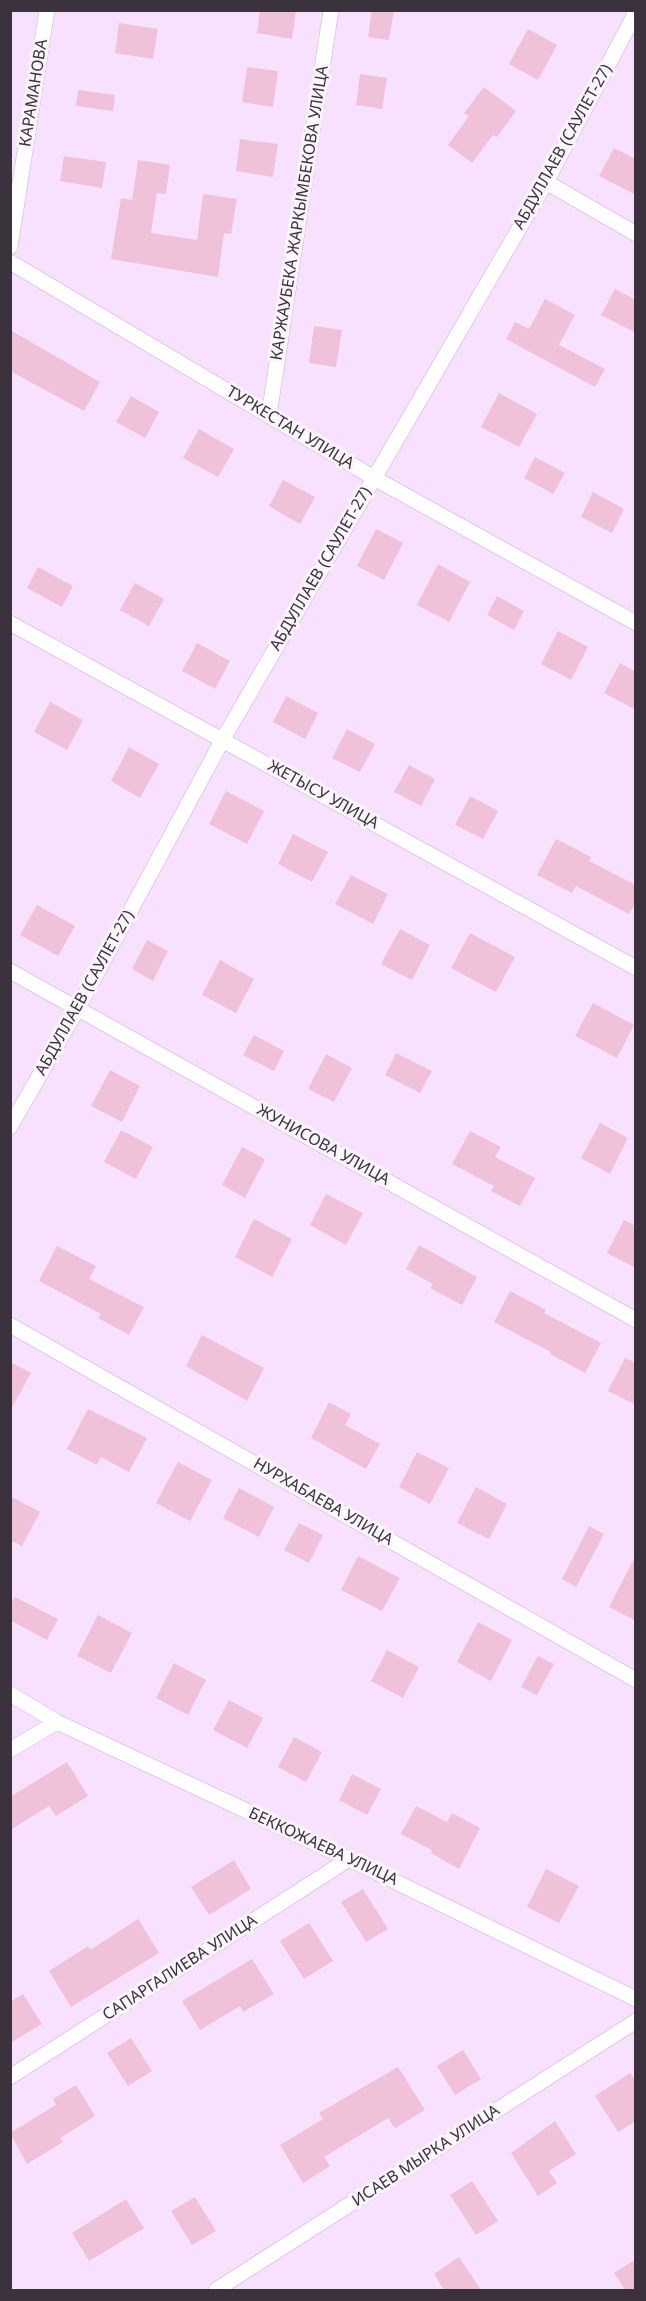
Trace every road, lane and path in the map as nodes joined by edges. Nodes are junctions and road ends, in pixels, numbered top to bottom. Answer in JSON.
{"nodes":[{"id":1,"x":47,"y":10,"type":"edge"},
{"id":2,"x":331,"y":10,"type":"edge"},
{"id":3,"x":636,"y":12,"type":"edge"},
{"id":4,"x":546,"y":182,"type":"junction"},
{"id":5,"x":636,"y":234,"type":"edge"},
{"id":6,"x":10,"y":247,"type":"edge"},
{"id":7,"x":10,"y":262,"type":"edge"},
{"id":8,"x":269,"y":416,"type":"junction"},
{"id":9,"x":374,"y":478,"type":"junction"},
{"id":10,"x":10,"y":623,"type":"edge"},
{"id":11,"x":636,"y":623,"type":"edge"},
{"id":12,"x":223,"y":739,"type":"junction"},
{"id":13,"x":636,"y":968,"type":"edge"},
{"id":14,"x":10,"y":971,"type":"edge"},
{"id":15,"x":78,"y":1008,"type":"junction"},
{"id":16,"x":10,"y":1127,"type":"edge"},
{"id":17,"x":636,"y":1320,"type":"edge"},
{"id":18,"x":10,"y":1325,"type":"edge"},
{"id":19,"x":636,"y":1680,"type":"edge"},
{"id":20,"x":10,"y":1694,"type":"edge"},
{"id":21,"x":57,"y":1722,"type":"junction"},
{"id":22,"x":10,"y":1750,"type":"edge"},
{"id":23,"x":349,"y":1859,"type":"junction"},
{"id":24,"x":636,"y":1999,"type":"edge"},
{"id":25,"x":636,"y":2021,"type":"edge"},
{"id":26,"x":10,"y":2077,"type":"edge"},
{"id":27,"x":221,"y":2289,"type":"edge"}],
"edges":[{"from":1,"to":6,"type":"street","name":"КАРАМАНОВА"},
{"from":2,"to":8,"type":"street","name":"КАРЖАУБЕКА ЖАРКЫМБЕКОВА УЛИЦА"},
{"from":3,"to":4,"type":"street","name":"АБДУЛЛАЕВ (САУЛЕТ-27)"},
{"from":4,"to":5,"type":"street"},
{"from":4,"to":9,"type":"street","name":"АБДУЛЛАЕВ (САУЛЕТ-27)"},
{"from":7,"to":8,"type":"street","name":"ТУРКЕСТАН УЛИЦА"},
{"from":8,"to":9,"type":"street","name":"ТУРКЕСТАН УЛИЦА"},
{"from":9,"to":11,"type":"street","name":"ТУРКЕСТАН УЛИЦА"},
{"from":9,"to":12,"type":"street","name":"АБДУЛЛАЕВ (САУЛЕТ-27)"},
{"from":10,"to":12,"type":"street","name":"ЖЕТЫСУ УЛИЦА"},
{"from":12,"to":13,"type":"street","name":"ЖЕТЫСУ УЛИЦА"},
{"from":12,"to":15,"type":"street","name":"АБДУЛЛАЕВ (САУЛЕТ-27)"},
{"from":14,"to":15,"type":"street","name":"ЖУНИСОВА УЛИЦА"},
{"from":15,"to":16,"type":"street","name":"АБДУЛЛАЕВ (САУЛЕТ-27)"},
{"from":15,"to":17,"type":"street","name":"ЖУНИСОВА УЛИЦА"},
{"from":18,"to":19,"type":"street","name":"НУРХАБАЕВА УЛИЦА"},
{"from":20,"to":21,"type":"street","name":"БЕККОЖАЕВА УЛИЦА"},
{"from":21,"to":22,"type":"street"},
{"from":21,"to":23,"type":"street","name":"БЕККОЖАЕВА УЛИЦА"},
{"from":23,"to":24,"type":"street","name":"БЕККОЖАЕВА УЛИЦА"},
{"from":23,"to":26,"type":"street","name":"САПАРГАЛИЕВА УЛИЦА"},
{"from":25,"to":27,"type":"street","name":"ИСАЕВ МЫРКА УЛИЦА"}]}
